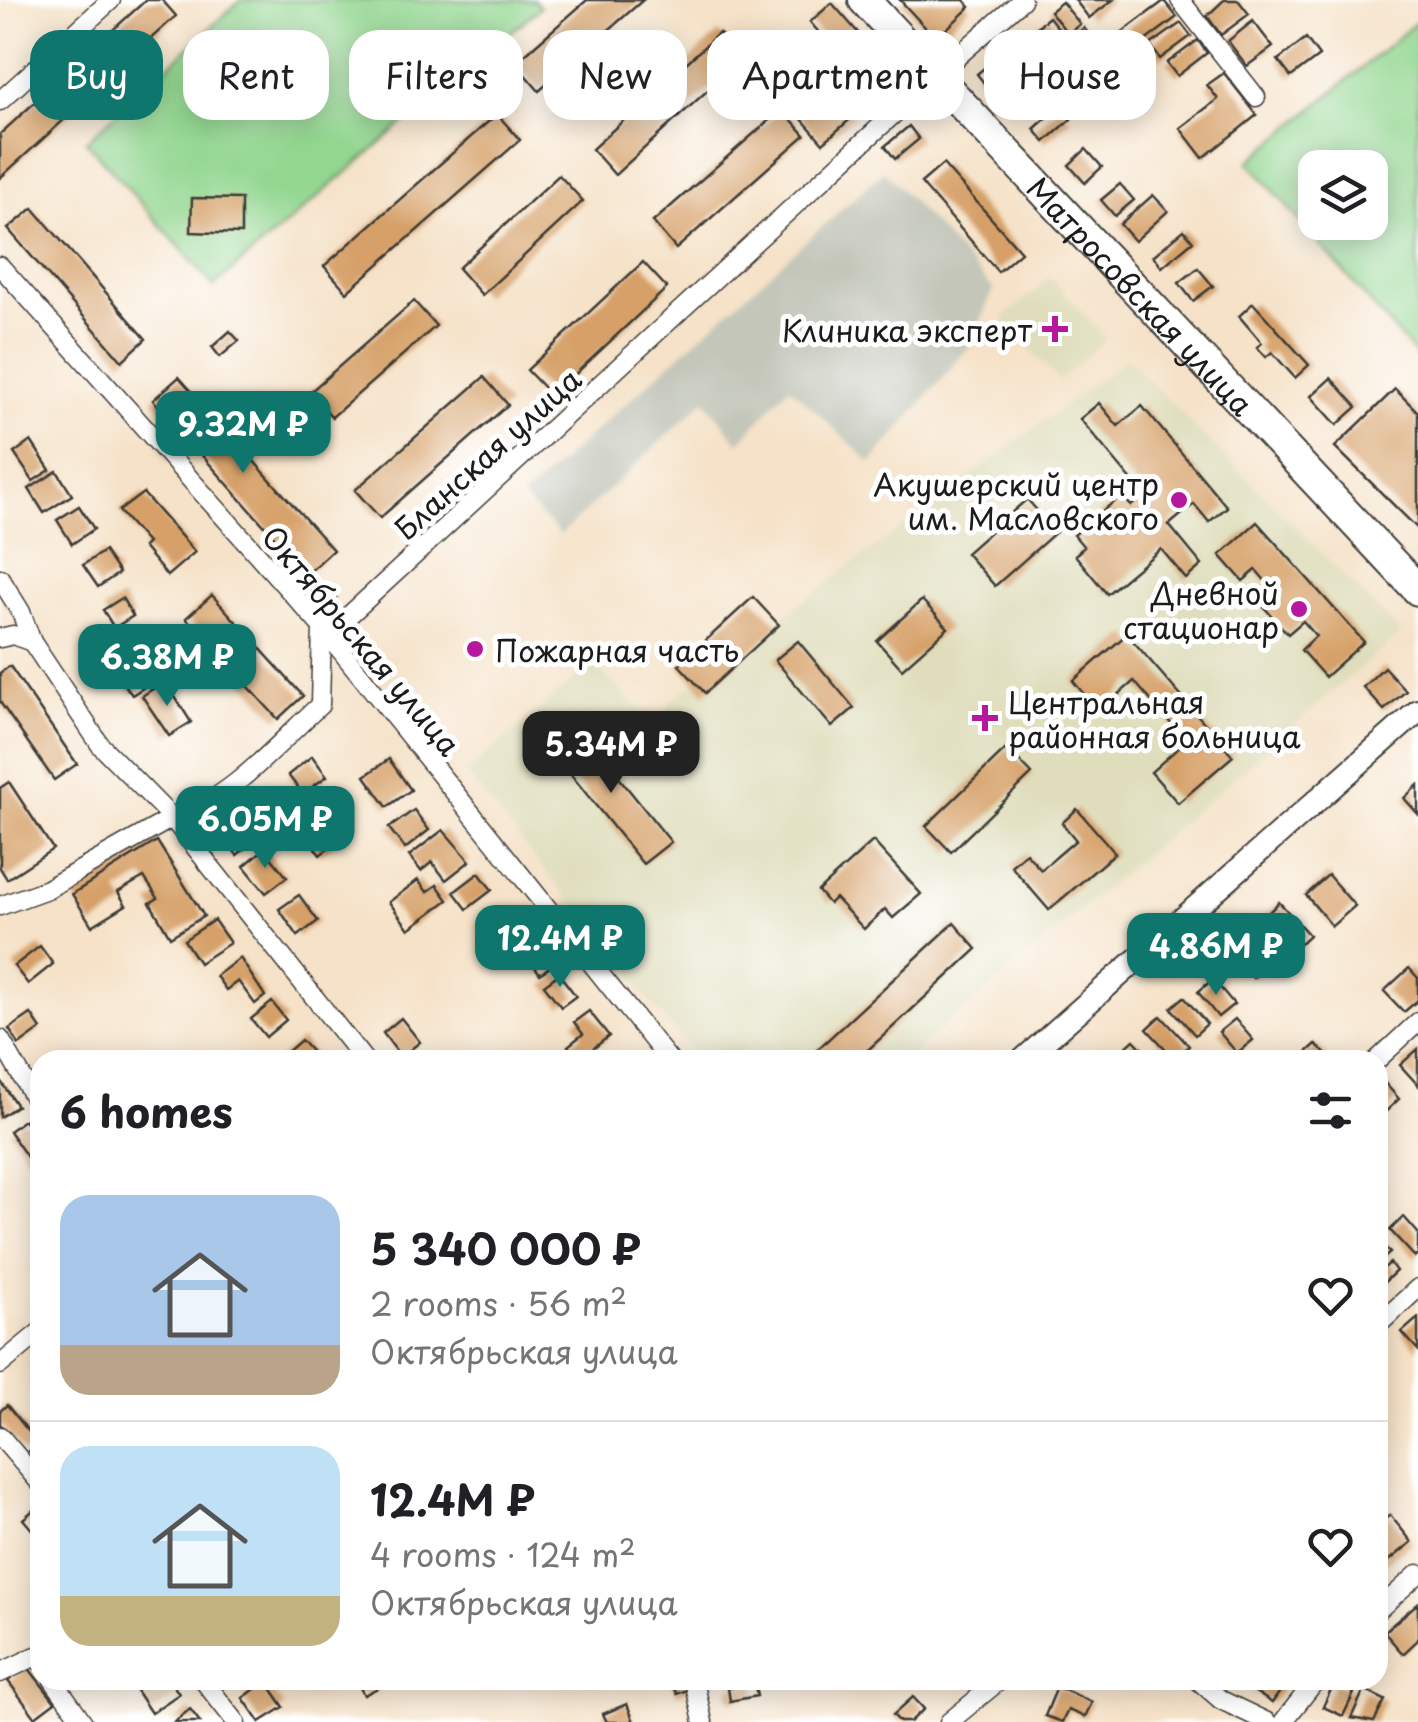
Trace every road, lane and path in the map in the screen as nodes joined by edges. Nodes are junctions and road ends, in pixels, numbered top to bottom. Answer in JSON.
{"nodes":[{"id":1,"x":111,"y":0,"type":"edge"},
{"id":2,"x":864,"y":0,"type":"edge"},
{"id":3,"x":1022,"y":0,"type":"edge"},
{"id":4,"x":1180,"y":0,"type":"edge"},
{"id":5,"x":891,"y":30,"type":"edge"},
{"id":6,"x":964,"y":51,"type":"edge"},
{"id":7,"x":1256,"y":97,"type":"dead end"},
{"id":8,"x":0,"y":101,"type":"edge"},
{"id":9,"x":964,"y":109,"type":"edge"},
{"id":10,"x":887,"y":120,"type":"edge"},
{"id":11,"x":0,"y":266,"type":"edge"},
{"id":12,"x":0,"y":578,"type":"edge"},
{"id":13,"x":1418,"y":590,"type":"edge"},
{"id":14,"x":322,"y":628,"type":"junction"},
{"id":15,"x":0,"y":638,"type":"edge"},
{"id":16,"x":32,"y":642,"type":"junction"},
{"id":17,"x":1418,"y":711,"type":"edge"},
{"id":18,"x":172,"y":818,"type":"junction"},
{"id":19,"x":0,"y":906,"type":"edge"},
{"id":20,"x":1418,"y":1022,"type":"edge"},
{"id":21,"x":0,"y":1039,"type":"edge"},
{"id":22,"x":355,"y":1050,"type":"edge"},
{"id":23,"x":661,"y":1050,"type":"edge"},
{"id":24,"x":1035,"y":1050,"type":"edge"},
{"id":25,"x":1388,"y":1050,"type":"edge"},
{"id":26,"x":30,"y":1091,"type":"edge"},
{"id":27,"x":1418,"y":1288,"type":"edge"},
{"id":28,"x":1388,"y":1316,"type":"edge"},
{"id":29,"x":30,"y":1340,"type":"edge"},
{"id":30,"x":0,"y":1365,"type":"edge"},
{"id":31,"x":0,"y":1436,"type":"edge"},
{"id":32,"x":30,"y":1470,"type":"edge"},
{"id":33,"x":1418,"y":1574,"type":"edge"},
{"id":34,"x":1388,"y":1601,"type":"edge"},
{"id":35,"x":30,"y":1659,"type":"edge"},
{"id":36,"x":0,"y":1672,"type":"edge"},
{"id":37,"x":61,"y":1690,"type":"edge"},
{"id":38,"x":211,"y":1690,"type":"edge"},
{"id":39,"x":696,"y":1690,"type":"edge"},
{"id":40,"x":988,"y":1690,"type":"edge"},
{"id":41,"x":1210,"y":1690,"type":"edge"},
{"id":42,"x":1308,"y":1690,"type":"edge"},
{"id":43,"x":982,"y":1695,"type":"junction"},
{"id":44,"x":83,"y":1722,"type":"edge"},
{"id":45,"x":236,"y":1722,"type":"edge"},
{"id":46,"x":702,"y":1722,"type":"edge"},
{"id":47,"x":949,"y":1722,"type":"edge"},
{"id":48,"x":980,"y":1722,"type":"edge"},
{"id":49,"x":1267,"y":1722,"type":"edge"},
{"id":50,"x":1282,"y":1722,"type":"edge"}],
"edges":[{"from":1,"to":8,"type":"street"},
{"from":2,"to":5,"type":"highway","name":"Матросовская улица"},
{"from":3,"to":6,"type":"street","name":"Бланская улица"},
{"from":4,"to":7,"type":"street"},
{"from":9,"to":13,"type":"highway","name":"Матросовская улица"},
{"from":10,"to":14,"type":"street","name":"Бланская улица"},
{"from":11,"to":14,"type":"street","name":"Октябрьская улица"},
{"from":12,"to":16,"type":"street"},
{"from":14,"to":18,"type":"street"},
{"from":14,"to":23,"type":"street","name":"Октябрьская улица"},
{"from":15,"to":16,"type":"street"},
{"from":16,"to":18,"type":"street"},
{"from":17,"to":24,"type":"street"},
{"from":18,"to":19,"type":"street"},
{"from":18,"to":22,"type":"street"},
{"from":20,"to":25,"type":"street"},
{"from":21,"to":26,"type":"street"},
{"from":27,"to":28,"type":"street"},
{"from":29,"to":30,"type":"street"},
{"from":31,"to":32,"type":"street"},
{"from":33,"to":34,"type":"street"},
{"from":35,"to":36,"type":"street"},
{"from":37,"to":44,"type":"street"},
{"from":38,"to":45,"type":"street"},
{"from":39,"to":46,"type":"street"},
{"from":40,"to":43,"type":"street"},
{"from":41,"to":49,"type":"street"},
{"from":42,"to":50,"type":"street"},
{"from":43,"to":47,"type":"street"},
{"from":43,"to":48,"type":"street"}]}
